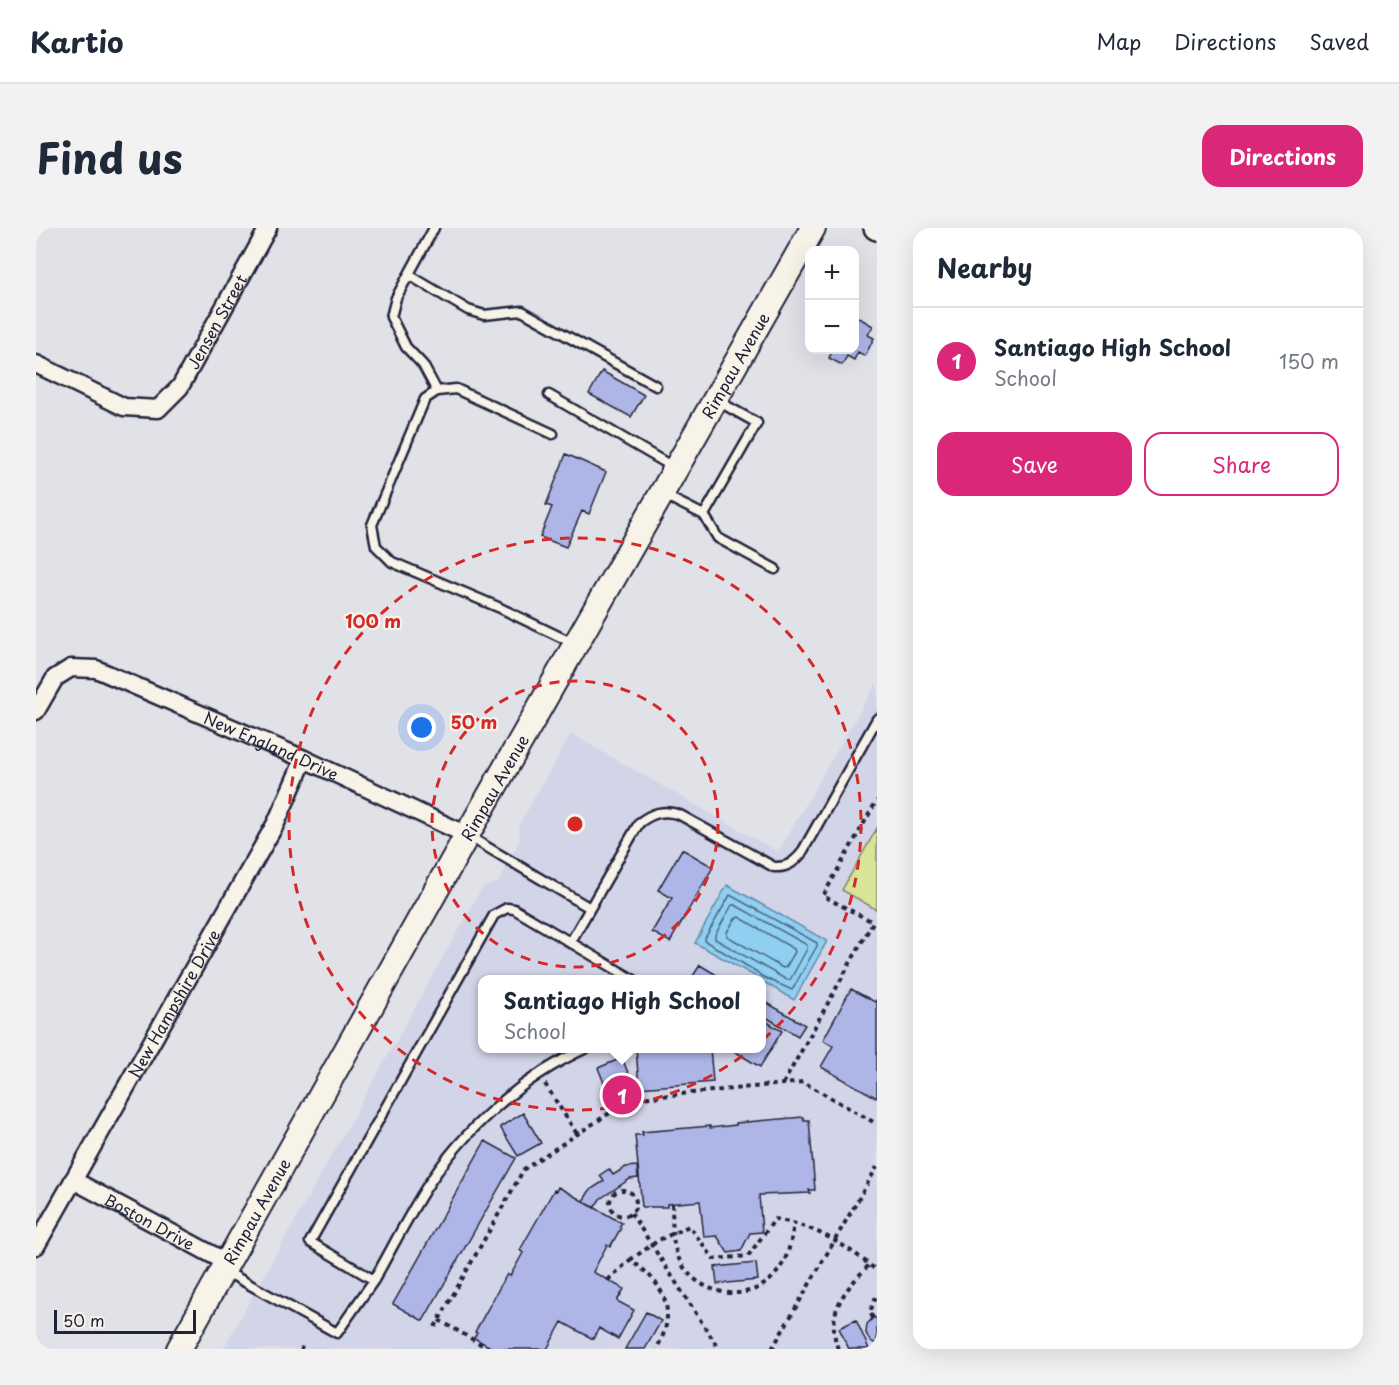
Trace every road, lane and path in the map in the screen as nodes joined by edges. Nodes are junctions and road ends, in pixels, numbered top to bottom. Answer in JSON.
{"nodes":[{"id":1,"x":268,"y":228,"type":"edge"},
{"id":2,"x":435,"y":228,"type":"edge"},
{"id":3,"x":813,"y":228,"type":"edge"},
{"id":4,"x":409,"y":275,"type":"junction"},
{"id":5,"x":36,"y":364,"type":"edge"},
{"id":6,"x":656,"y":386,"type":"dead end"},
{"id":7,"x":437,"y":391,"type":"junction"},
{"id":8,"x":549,"y":395,"type":"dead end"},
{"id":9,"x":716,"y":399,"type":"junction"},
{"id":10,"x":553,"y":434,"type":"dead end"},
{"id":11,"x":676,"y":469,"type":"junction"},
{"id":12,"x":662,"y":494,"type":"junction"},
{"id":13,"x":704,"y":515,"type":"junction"},
{"id":14,"x":775,"y":569,"type":"dead end"},
{"id":15,"x":575,"y":645,"type":"junction"},
{"id":16,"x":36,"y":711,"type":"edge"},
{"id":17,"x":877,"y":719,"type":"edge"},
{"id":18,"x":304,"y":759,"type":"junction"},
{"id":19,"x":877,"y":800,"type":"edge"},
{"id":20,"x":467,"y":835,"type":"junction"},
{"id":21,"x":590,"y":908,"type":"junction"},
{"id":22,"x":570,"y":943,"type":"junction"},
{"id":23,"x":625,"y":975,"type":"edge"},
{"id":24,"x":577,"y":1053,"type":"edge"},
{"id":25,"x":539,"y":1075,"type":"junction"},
{"id":26,"x":783,"y":1084,"type":"junction"},
{"id":27,"x":877,"y":1124,"type":"edge"},
{"id":28,"x":578,"y":1134,"type":"junction"},
{"id":29,"x":877,"y":1167,"type":"edge"},
{"id":30,"x":74,"y":1180,"type":"junction"},
{"id":31,"x":672,"y":1204,"type":"dead end"},
{"id":32,"x":631,"y":1213,"type":"junction"},
{"id":33,"x":794,"y":1223,"type":"junction"},
{"id":34,"x":674,"y":1233,"type":"junction"},
{"id":35,"x":835,"y":1239,"type":"junction"},
{"id":36,"x":651,"y":1245,"type":"junction"},
{"id":37,"x":36,"y":1246,"type":"edge"},
{"id":38,"x":630,"y":1260,"type":"junction"},
{"id":39,"x":870,"y":1265,"type":"junction"},
{"id":40,"x":224,"y":1266,"type":"junction"},
{"id":41,"x":877,"y":1271,"type":"edge"},
{"id":42,"x":374,"y":1280,"type":"junction"},
{"id":43,"x":608,"y":1280,"type":"dead end"},
{"id":44,"x":877,"y":1294,"type":"edge"},
{"id":45,"x":873,"y":1318,"type":"dead end"},
{"id":46,"x":439,"y":1320,"type":"junction"},
{"id":47,"x":435,"y":1327,"type":"dead end"},
{"id":48,"x":179,"y":1349,"type":"edge"},
{"id":49,"x":489,"y":1349,"type":"edge"},
{"id":50,"x":656,"y":1349,"type":"edge"},
{"id":51,"x":719,"y":1349,"type":"edge"},
{"id":52,"x":772,"y":1349,"type":"edge"},
{"id":53,"x":838,"y":1349,"type":"edge"}],
"edges":[{"from":1,"to":5,"type":"street","name":"Jensen Street"},
{"from":2,"to":4,"type":"lane"},
{"from":3,"to":9,"type":"main road","name":"Rimpau Avenue"},
{"from":4,"to":6,"type":"lane"},
{"from":4,"to":7,"type":"lane"},
{"from":7,"to":10,"type":"lane"},
{"from":7,"to":15,"type":"lane"},
{"from":8,"to":11,"type":"lane"},
{"from":9,"to":11,"type":"main road","name":"Rimpau Avenue"},
{"from":9,"to":13,"type":"lane"},
{"from":11,"to":12,"type":"main road","name":"Rimpau Avenue"},
{"from":12,"to":13,"type":"lane"},
{"from":12,"to":15,"type":"main road","name":"Rimpau Avenue"},
{"from":13,"to":14,"type":"lane"},
{"from":15,"to":20,"type":"main road","name":"Rimpau Avenue"},
{"from":16,"to":18,"type":"street","name":"New England Drive"},
{"from":17,"to":21,"type":"lane"},
{"from":18,"to":20,"type":"street","name":"New England Drive"},
{"from":18,"to":30,"type":"street","name":"New Hampshire Drive"},
{"from":19,"to":26,"type":"path"},
{"from":20,"to":21,"type":"lane"},
{"from":20,"to":40,"type":"main road","name":"Rimpau Avenue"},
{"from":21,"to":22,"type":"lane"},
{"from":22,"to":23,"type":"lane"},
{"from":22,"to":42,"type":"lane"},
{"from":24,"to":25,"type":"lane"},
{"from":25,"to":28,"type":"path"},
{"from":25,"to":42,"type":"lane"},
{"from":26,"to":27,"type":"path"},
{"from":26,"to":28,"type":"path"},
{"from":28,"to":46,"type":"path"},
{"from":29,"to":35,"type":"path"},
{"from":30,"to":37,"type":"street","name":"New Hampshire Drive"},
{"from":30,"to":40,"type":"street","name":"Boston Drive"},
{"from":31,"to":34,"type":"path"},
{"from":32,"to":32,"type":"path"},
{"from":32,"to":36,"type":"path"},
{"from":33,"to":34,"type":"path"},
{"from":33,"to":34,"type":"path"},
{"from":33,"to":35,"type":"path"},
{"from":34,"to":36,"type":"path"},
{"from":35,"to":39,"type":"path"},
{"from":35,"to":52,"type":"path"},
{"from":36,"to":38,"type":"path"},
{"from":36,"to":51,"type":"path"},
{"from":38,"to":43,"type":"path"},
{"from":38,"to":50,"type":"path"},
{"from":39,"to":41,"type":"path"},
{"from":39,"to":53,"type":"path"},
{"from":40,"to":42,"type":"lane"},
{"from":40,"to":48,"type":"main road","name":"Rimpau Avenue"},
{"from":44,"to":45,"type":"path"},
{"from":46,"to":47,"type":"path"},
{"from":46,"to":49,"type":"path"}]}
